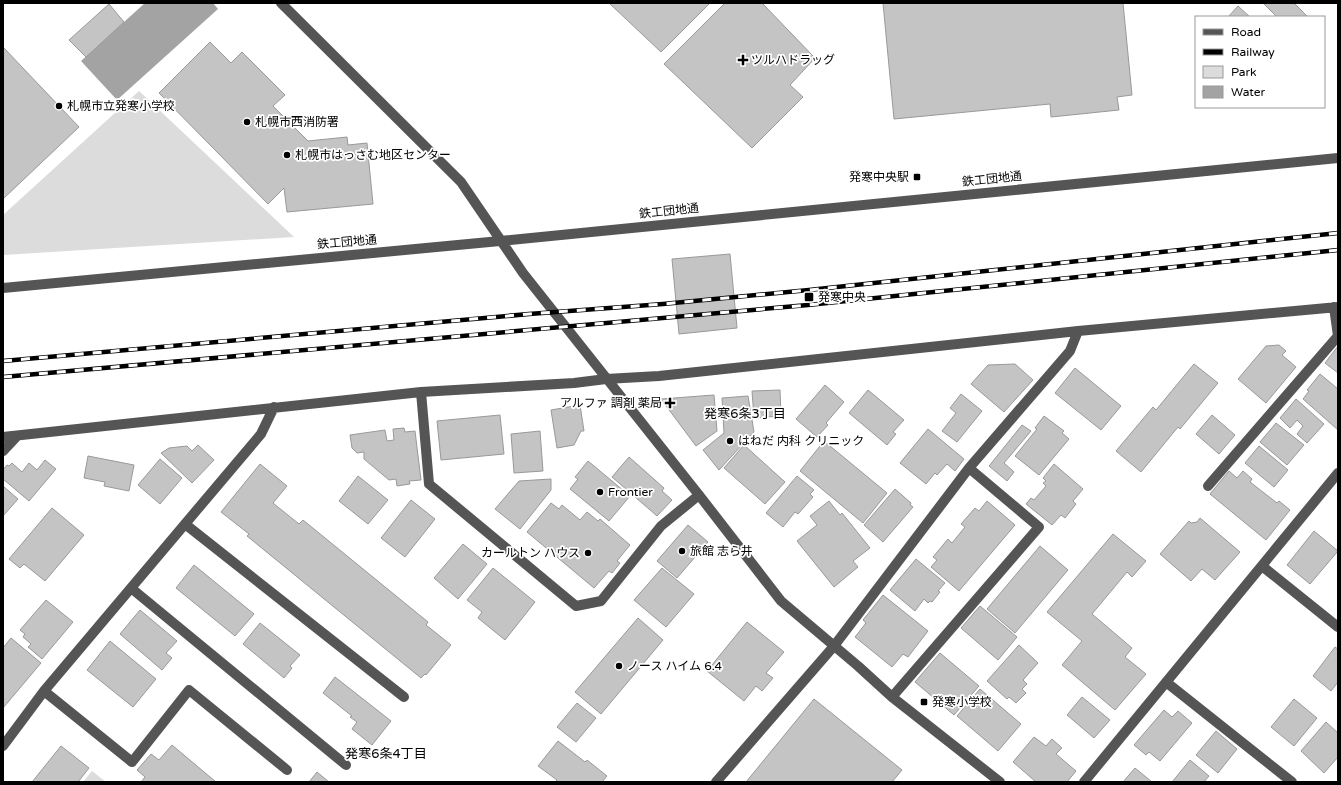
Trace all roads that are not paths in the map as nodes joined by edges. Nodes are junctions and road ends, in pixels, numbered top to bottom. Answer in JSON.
{"nodes":[{"id":1,"x":281,"y":3,"type":"edge"},
{"id":2,"x":1338,"y":158,"type":"edge"},
{"id":3,"x":500,"y":241,"type":"junction"},
{"id":4,"x":3,"y":288,"type":"edge"},
{"id":5,"x":1336,"y":307,"type":"edge"},
{"id":6,"x":1078,"y":331,"type":"junction"},
{"id":7,"x":606,"y":379,"type":"junction"},
{"id":8,"x":421,"y":392,"type":"junction"},
{"id":9,"x":274,"y":407,"type":"junction"},
{"id":10,"x":17,"y":436,"type":"junction"},
{"id":11,"x":3,"y":437,"type":"edge"},
{"id":12,"x":3,"y":451,"type":"edge"},
{"id":13,"x":969,"y":468,"type":"junction"},
{"id":14,"x":1338,"y":473,"type":"edge"},
{"id":15,"x":1208,"y":486,"type":"dead end"},
{"id":16,"x":700,"y":496,"type":"junction"},
{"id":17,"x":185,"y":524,"type":"junction"},
{"id":18,"x":1262,"y":566,"type":"junction"},
{"id":19,"x":131,"y":588,"type":"junction"},
{"id":20,"x":1338,"y":627,"type":"edge"},
{"id":21,"x":834,"y":646,"type":"junction"},
{"id":22,"x":1166,"y":682,"type":"junction"},
{"id":23,"x":44,"y":691,"type":"junction"},
{"id":24,"x":404,"y":696,"type":"dead end"},
{"id":25,"x":892,"y":698,"type":"junction"},
{"id":26,"x":4,"y":742,"type":"edge"},
{"id":27,"x":346,"y":765,"type":"dead end"},
{"id":28,"x":288,"y":770,"type":"dead end"},
{"id":29,"x":716,"y":782,"type":"edge"},
{"id":30,"x":998,"y":782,"type":"edge"},
{"id":31,"x":1084,"y":782,"type":"edge"},
{"id":32,"x":1292,"y":782,"type":"edge"}],
"edges":[{"from":1,"to":3,"type":"street"},
{"from":2,"to":3,"type":"street","name":"鉄工団地通"},
{"from":3,"to":4,"type":"street","name":"鉄工団地通"},
{"from":3,"to":7,"type":"street"},
{"from":5,"to":6,"type":"street"},
{"from":5,"to":15,"type":"street"},
{"from":6,"to":7,"type":"street"},
{"from":6,"to":13,"type":"street"},
{"from":7,"to":8,"type":"street"},
{"from":7,"to":16,"type":"street"},
{"from":8,"to":9,"type":"street"},
{"from":8,"to":16,"type":"street"},
{"from":9,"to":10,"type":"street"},
{"from":9,"to":17,"type":"street"},
{"from":10,"to":11,"type":"street"},
{"from":10,"to":12,"type":"street"},
{"from":13,"to":21,"type":"street"},
{"from":13,"to":25,"type":"street"},
{"from":14,"to":18,"type":"street"},
{"from":16,"to":21,"type":"street"},
{"from":17,"to":19,"type":"street"},
{"from":17,"to":24,"type":"street"},
{"from":18,"to":20,"type":"street"},
{"from":18,"to":22,"type":"street"},
{"from":19,"to":23,"type":"street"},
{"from":19,"to":27,"type":"street"},
{"from":21,"to":25,"type":"street"},
{"from":21,"to":29,"type":"street"},
{"from":22,"to":31,"type":"street"},
{"from":22,"to":32,"type":"street"},
{"from":23,"to":26,"type":"street"},
{"from":23,"to":28,"type":"street"},
{"from":25,"to":30,"type":"street"}]}
